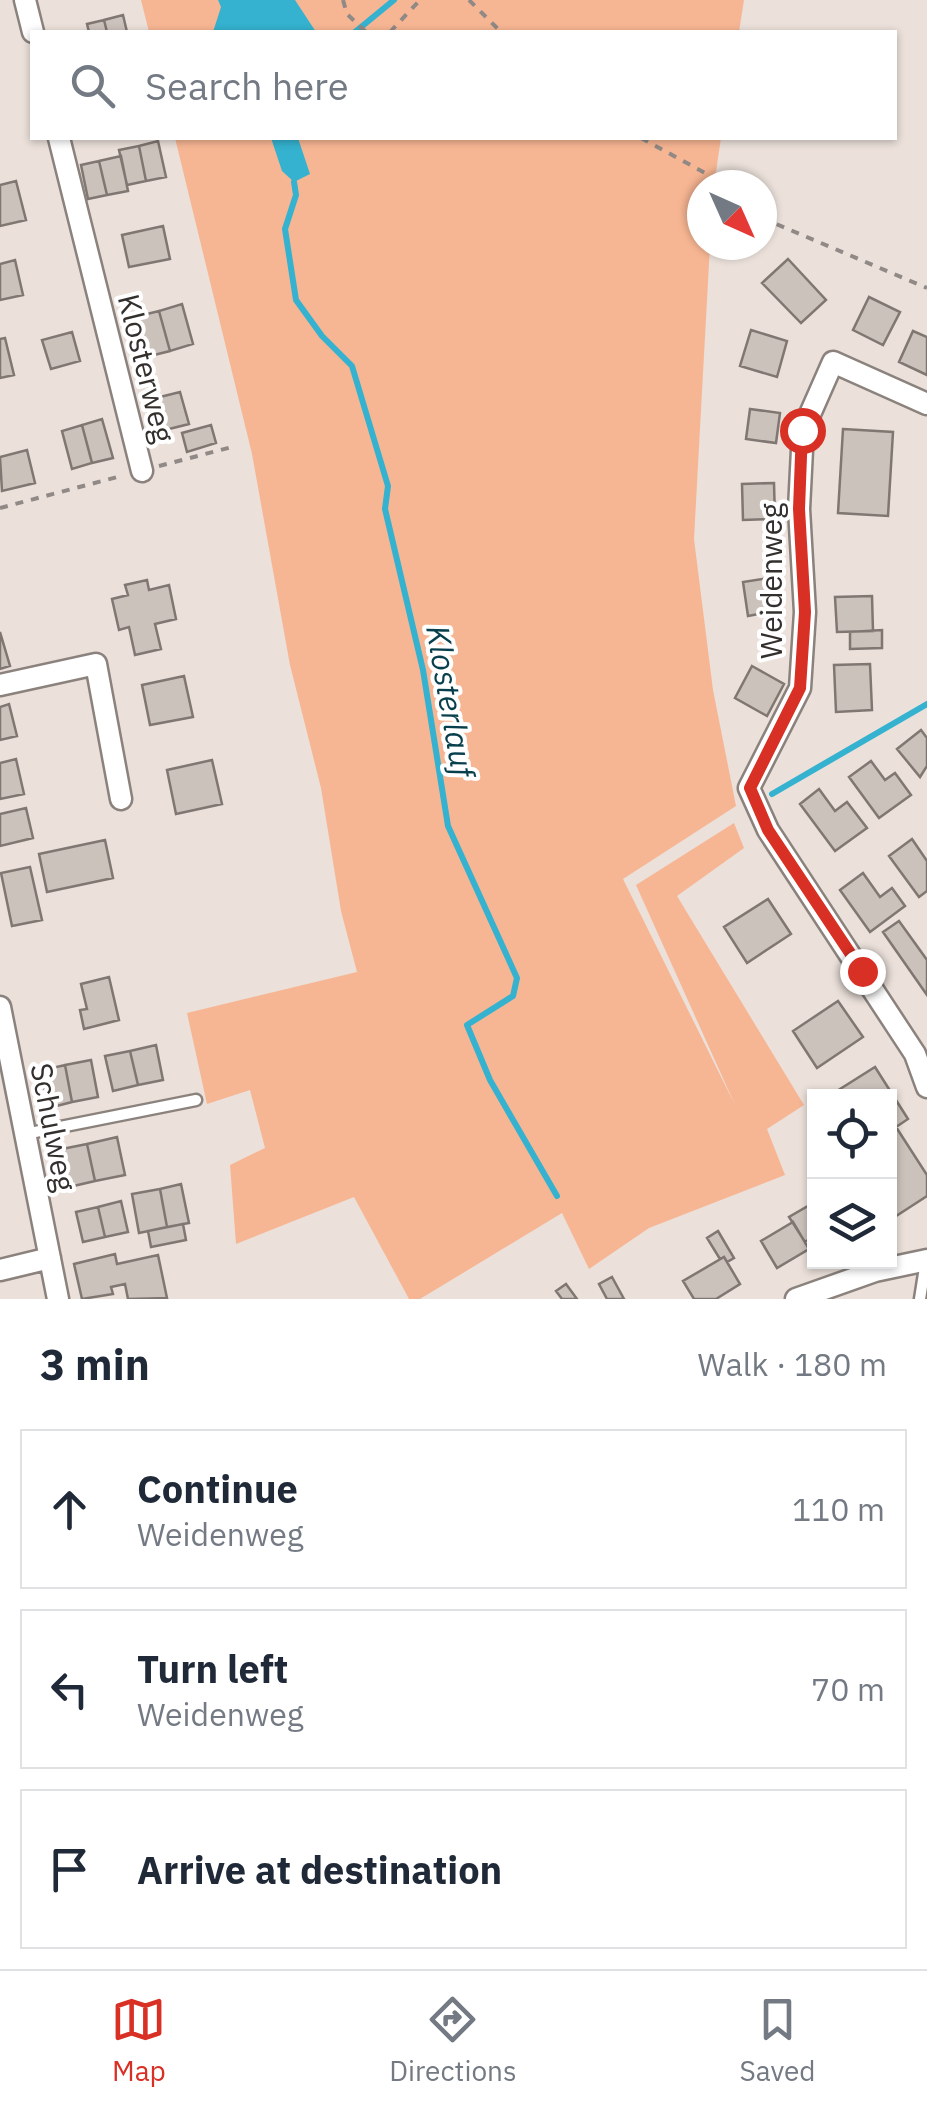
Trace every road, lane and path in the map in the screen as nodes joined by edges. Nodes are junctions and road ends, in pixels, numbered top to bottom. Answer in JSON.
{"nodes":[{"id":1,"x":25,"y":0,"type":"edge"},
{"id":2,"x":343,"y":0,"type":"edge"},
{"id":3,"x":420,"y":0,"type":"edge"},
{"id":4,"x":469,"y":0,"type":"edge"},
{"id":5,"x":32,"y":30,"type":"edge"},
{"id":6,"x":364,"y":30,"type":"edge"},
{"id":7,"x":392,"y":30,"type":"edge"},
{"id":8,"x":499,"y":30,"type":"edge"},
{"id":9,"x":59,"y":140,"type":"edge"},
{"id":10,"x":645,"y":140,"type":"edge"},
{"id":11,"x":700,"y":170,"type":"edge"},
{"id":12,"x":777,"y":224,"type":"edge"},
{"id":13,"x":927,"y":288,"type":"edge"},
{"id":14,"x":927,"y":404,"type":"edge"},
{"id":15,"x":236,"y":446,"type":"dead end"},
{"id":16,"x":142,"y":471,"type":"junction"},
{"id":17,"x":0,"y":508,"type":"edge"},
{"id":18,"x":0,"y":684,"type":"edge"},
{"id":19,"x":122,"y":798,"type":"dead end"},
{"id":20,"x":0,"y":1007,"type":"edge"},
{"id":21,"x":927,"y":1087,"type":"edge"},
{"id":22,"x":196,"y":1100,"type":"dead end"},
{"id":23,"x":25,"y":1134,"type":"junction"},
{"id":24,"x":50,"y":1258,"type":"junction"},
{"id":25,"x":927,"y":1260,"type":"edge"},
{"id":26,"x":0,"y":1270,"type":"edge"},
{"id":27,"x":58,"y":1299,"type":"edge"},
{"id":28,"x":796,"y":1299,"type":"edge"},
{"id":29,"x":920,"y":1299,"type":"edge"}],
"edges":[{"from":1,"to":5,"type":"street"},
{"from":2,"to":6,"type":"path"},
{"from":3,"to":7,"type":"path"},
{"from":4,"to":8,"type":"path"},
{"from":9,"to":16,"type":"street","name":"Klosterweg"},
{"from":10,"to":11,"type":"path"},
{"from":12,"to":13,"type":"path"},
{"from":14,"to":21,"type":"street","name":"Weidenweg"},
{"from":15,"to":16,"type":"path"},
{"from":16,"to":17,"type":"path","name":"Klosterweg"},
{"from":18,"to":19,"type":"street"},
{"from":20,"to":23,"type":"street","name":"Schulweg"},
{"from":22,"to":23,"type":"lane"},
{"from":23,"to":24,"type":"street","name":"Schulweg"},
{"from":24,"to":26,"type":"street"},
{"from":24,"to":27,"type":"street","name":"Schulweg"},
{"from":25,"to":28,"type":"street"},
{"from":25,"to":29,"type":"lane"}]}
